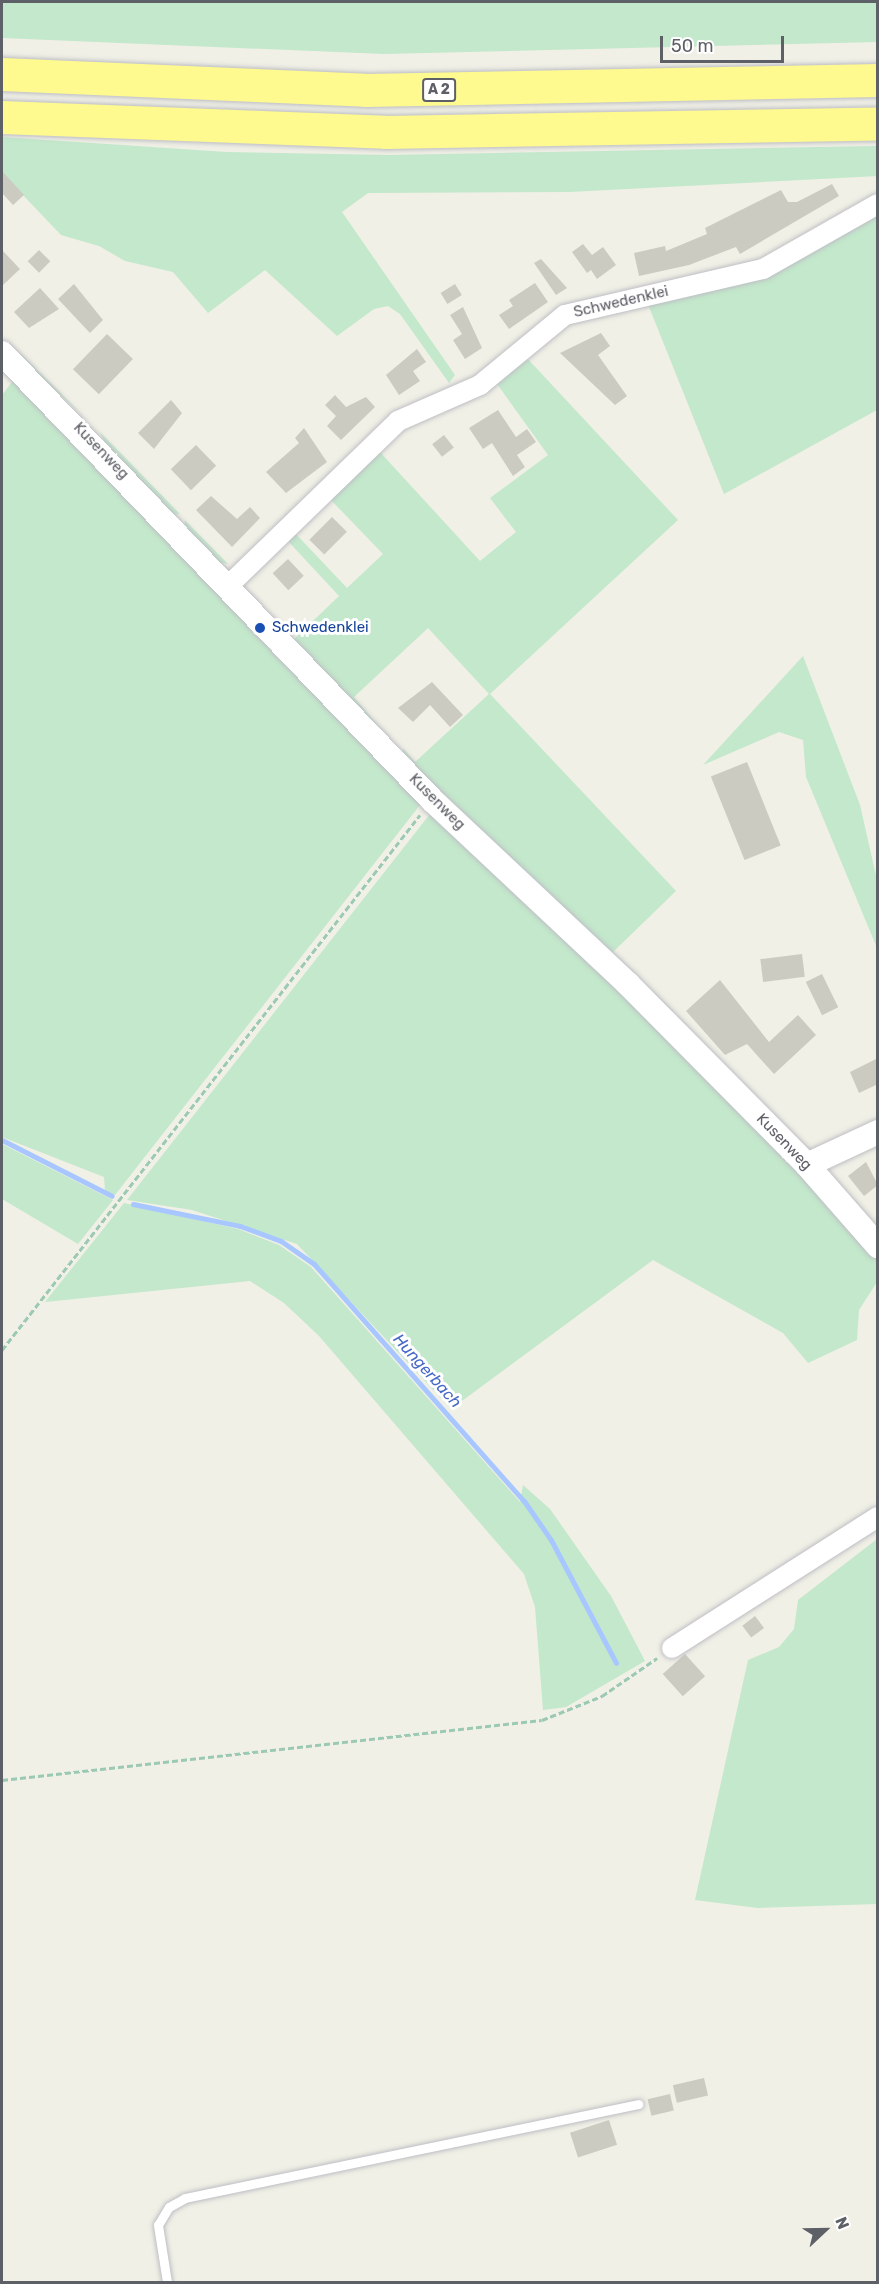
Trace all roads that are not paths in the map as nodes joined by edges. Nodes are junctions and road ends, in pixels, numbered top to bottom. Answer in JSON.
{"nodes":[{"id":1,"x":2,"y":74,"type":"edge"},
{"id":2,"x":878,"y":80,"type":"edge"},
{"id":3,"x":2,"y":117,"type":"edge"},
{"id":4,"x":878,"y":123,"type":"edge"},
{"id":5,"x":878,"y":204,"type":"edge"},
{"id":6,"x":2,"y":352,"type":"edge"},
{"id":7,"x":229,"y":585,"type":"junction"},
{"id":8,"x":878,"y":1132,"type":"edge"},
{"id":9,"x":807,"y":1165,"type":"junction"},
{"id":10,"x":878,"y":1246,"type":"edge"},
{"id":11,"x":878,"y":1517,"type":"edge"},
{"id":12,"x":672,"y":1648,"type":"road end"},
{"id":13,"x":638,"y":2104,"type":"dead end"},
{"id":14,"x":167,"y":2283,"type":"edge"}],
"edges":[{"from":1,"to":2,"type":"highway","number":"A 2"},
{"from":3,"to":4,"type":"highway"},
{"from":5,"to":7,"type":"street","name":"Schwedenklei"},
{"from":6,"to":7,"type":"street","name":"Kusenweg"},
{"from":7,"to":9,"type":"street","name":"Kusenweg"},
{"from":8,"to":9,"type":"street"},
{"from":9,"to":10,"type":"street","name":"Kusenweg"},
{"from":11,"to":12,"type":"street"},
{"from":13,"to":14,"type":"lane"}]}
